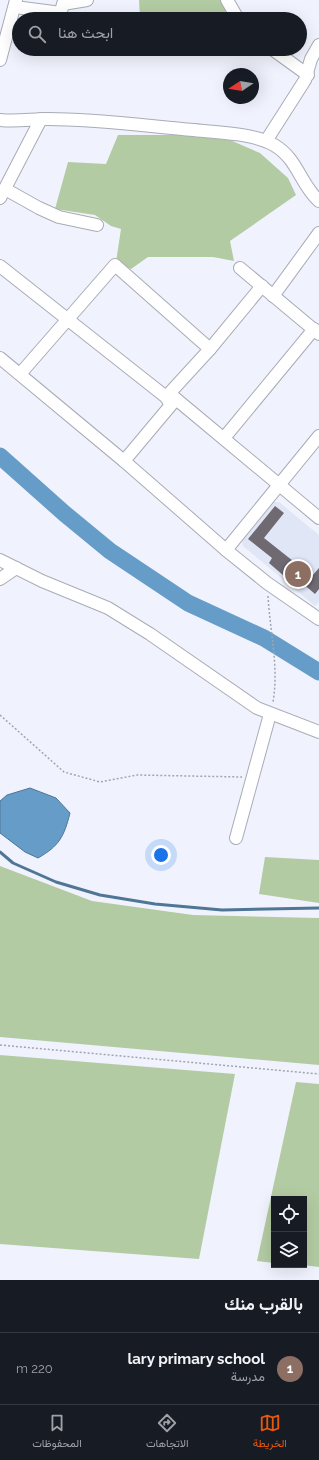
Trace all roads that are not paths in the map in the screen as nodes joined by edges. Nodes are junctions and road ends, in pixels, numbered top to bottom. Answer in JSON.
{"nodes":[{"id":1,"x":87,"y":0,"type":"edge"},
{"id":2,"x":227,"y":0,"type":"edge"},
{"id":3,"x":15,"y":3,"type":"edge"},
{"id":4,"x":46,"y":12,"type":"edge"},
{"id":5,"x":61,"y":12,"type":"edge"},
{"id":6,"x":234,"y":12,"type":"edge"},
{"id":7,"x":12,"y":35,"type":"edge"},
{"id":8,"x":319,"y":45,"type":"edge"},
{"id":9,"x":282,"y":56,"type":"edge"},
{"id":10,"x":0,"y":60,"type":"edge"},
{"id":11,"x":308,"y":75,"type":"junction"},
{"id":12,"x":41,"y":119,"type":"junction"},
{"id":13,"x":0,"y":120,"type":"edge"},
{"id":14,"x":266,"y":141,"type":"junction"},
{"id":15,"x":2,"y":193,"type":"edge"},
{"id":16,"x":319,"y":201,"type":"edge"},
{"id":17,"x":97,"y":225,"type":"dead end"},
{"id":18,"x":319,"y":232,"type":"edge"},
{"id":19,"x":314,"y":248,"type":"edge"},
{"id":20,"x":0,"y":266,"type":"edge"},
{"id":21,"x":240,"y":268,"type":"dead end"},
{"id":22,"x":262,"y":286,"type":"junction"},
{"id":23,"x":273,"y":296,"type":"junction"},
{"id":24,"x":69,"y":319,"type":"junction"},
{"id":25,"x":317,"y":331,"type":"edge"},
{"id":26,"x":210,"y":349,"type":"junction"},
{"id":27,"x":0,"y":358,"type":"edge"},
{"id":28,"x":20,"y":374,"type":"junction"},
{"id":29,"x":171,"y":401,"type":"junction"},
{"id":30,"x":319,"y":436,"type":"edge"},
{"id":31,"x":224,"y":438,"type":"junction"},
{"id":32,"x":124,"y":461,"type":"junction"},
{"id":33,"x":279,"y":484,"type":"junction"},
{"id":34,"x":319,"y":518,"type":"edge"},
{"id":35,"x":226,"y":550,"type":"junction"},
{"id":36,"x":0,"y":560,"type":"edge"},
{"id":37,"x":16,"y":568,"type":"junction"},
{"id":38,"x":0,"y":579,"type":"edge"},
{"id":39,"x":319,"y":619,"type":"edge"},
{"id":40,"x":270,"y":714,"type":"junction"},
{"id":41,"x":319,"y":732,"type":"edge"},
{"id":42,"x":236,"y":838,"type":"dead end"}],
"edges":[{"from":1,"to":5,"type":"street"},
{"from":2,"to":6,"type":"street"},
{"from":3,"to":4,"type":"street"},
{"from":7,"to":10,"type":"street"},
{"from":8,"to":11,"type":"street"},
{"from":9,"to":11,"type":"street"},
{"from":11,"to":14,"type":"street"},
{"from":12,"to":13,"type":"street"},
{"from":12,"to":14,"type":"street"},
{"from":12,"to":15,"type":"street"},
{"from":14,"to":16,"type":"street"},
{"from":15,"to":17,"type":"street"},
{"from":18,"to":19,"type":"street"},
{"from":19,"to":23,"type":"street"},
{"from":20,"to":24,"type":"street"},
{"from":21,"to":22,"type":"street"},
{"from":22,"to":23,"type":"street"},
{"from":22,"to":26,"type":"street"},
{"from":23,"to":25,"type":"street"},
{"from":24,"to":26,"type":"street"},
{"from":24,"to":28,"type":"street"},
{"from":24,"to":29,"type":"street"},
{"from":25,"to":31,"type":"street"},
{"from":26,"to":29,"type":"street"},
{"from":27,"to":28,"type":"street"},
{"from":28,"to":32,"type":"street"},
{"from":29,"to":31,"type":"street"},
{"from":29,"to":32,"type":"street"},
{"from":30,"to":33,"type":"street"},
{"from":31,"to":33,"type":"street"},
{"from":32,"to":35,"type":"street"},
{"from":33,"to":34,"type":"street"},
{"from":33,"to":35,"type":"street"},
{"from":35,"to":39,"type":"street"},
{"from":36,"to":37,"type":"street"},
{"from":37,"to":38,"type":"street"},
{"from":37,"to":40,"type":"street"},
{"from":40,"to":41,"type":"street"},
{"from":40,"to":42,"type":"street"}]}
